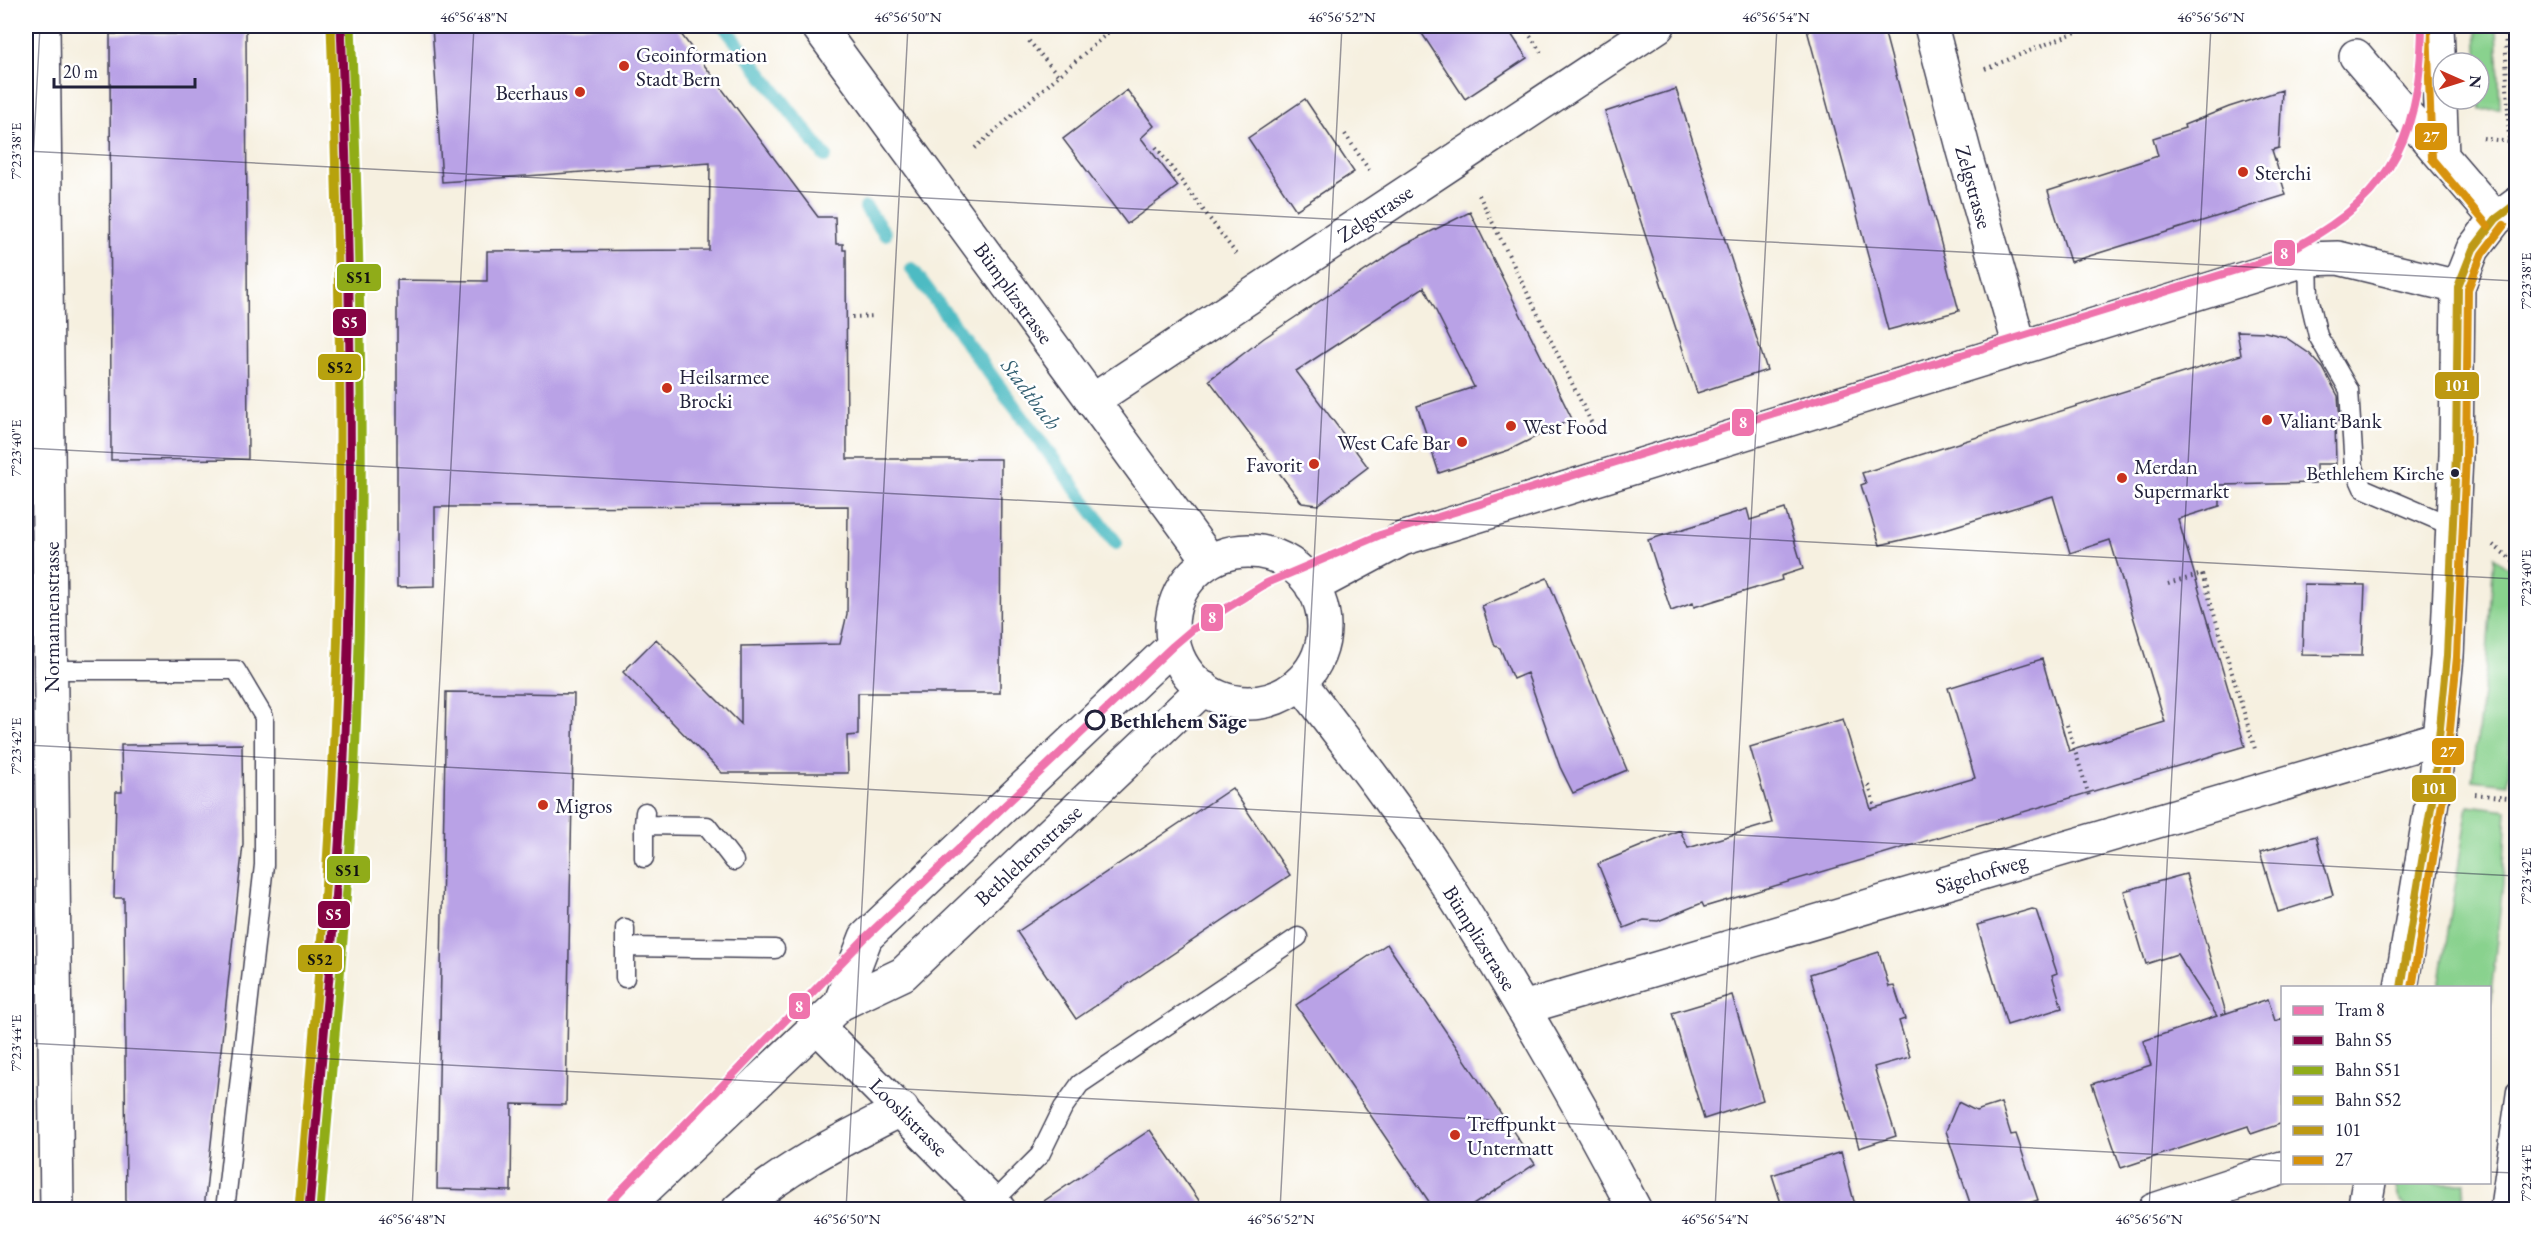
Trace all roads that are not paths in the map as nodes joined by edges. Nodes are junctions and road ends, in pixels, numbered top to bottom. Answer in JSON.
{"nodes":[{"id":1,"x":43,"y":26,"type":"edge"},
{"id":2,"x":818,"y":26,"type":"edge"},
{"id":3,"x":1658,"y":26,"type":"edge"},
{"id":4,"x":1931,"y":26,"type":"edge"},
{"id":5,"x":2437,"y":26,"type":"edge"},
{"id":6,"x":2356,"y":56,"type":"dead end"},
{"id":7,"x":2442,"y":156,"type":"junction"},
{"id":8,"x":2506,"y":211,"type":"edge"},
{"id":9,"x":2308,"y":259,"type":"junction"},
{"id":10,"x":2458,"y":287,"type":"junction"},
{"id":11,"x":2020,"y":347,"type":"junction"},
{"id":12,"x":1092,"y":401,"type":"junction"},
{"id":13,"x":2454,"y":527,"type":"junction"},
{"id":14,"x":1210,"y":561,"type":"junction"},
{"id":15,"x":1312,"y":587,"type":"junction"},
{"id":16,"x":1173,"y":646,"type":"junction"},
{"id":17,"x":52,"y":670,"type":"junction"},
{"id":18,"x":1300,"y":682,"type":"junction"},
{"id":19,"x":1204,"y":688,"type":"junction"},
{"id":20,"x":2439,"y":738,"type":"junction"},
{"id":21,"x":644,"y":858,"type":"dead end"},
{"id":22,"x":734,"y":861,"type":"dead end"},
{"id":23,"x":626,"y":928,"type":"dead end"},
{"id":24,"x":1298,"y":937,"type":"dead end"},
{"id":25,"x":625,"y":947,"type":"junction"},
{"id":26,"x":775,"y":949,"type":"dead end"},
{"id":27,"x":625,"y":978,"type":"dead end"},
{"id":28,"x":2401,"y":986,"type":"edge"},
{"id":29,"x":1523,"y":1008,"type":"junction"},
{"id":30,"x":829,"y":1015,"type":"junction"},
{"id":31,"x":2517,"y":1091,"type":"edge"},
{"id":32,"x":902,"y":1109,"type":"junction"},
{"id":33,"x":2281,"y":1169,"type":"edge"},
{"id":34,"x":2369,"y":1184,"type":"edge"},
{"id":35,"x":996,"y":1206,"type":"edge"},
{"id":36,"x":57,"y":1209,"type":"edge"},
{"id":37,"x":225,"y":1209,"type":"edge"},
{"id":38,"x":623,"y":1209,"type":"edge"},
{"id":39,"x":738,"y":1209,"type":"edge"},
{"id":40,"x":1635,"y":1209,"type":"edge"},
{"id":41,"x":2154,"y":1209,"type":"edge"},
{"id":42,"x":2364,"y":1209,"type":"edge"},
{"id":43,"x":2499,"y":1209,"type":"edge"}],
"edges":[{"from":1,"to":17,"type":"street","name":"Normannenstrasse"},
{"from":2,"to":12,"type":"street","name":"Bümplizstrasse"},
{"from":3,"to":12,"type":"street","name":"Zelgstrasse"},
{"from":4,"to":11,"type":"street","name":"Zelgstrasse"},
{"from":5,"to":7,"type":"street"},
{"from":6,"to":7,"type":"street"},
{"from":7,"to":8,"type":"street"},
{"from":8,"to":10,"type":"street"},
{"from":9,"to":10,"type":"street"},
{"from":9,"to":11,"type":"street"},
{"from":9,"to":13,"type":"lane"},
{"from":10,"to":13,"type":"street"},
{"from":11,"to":15,"type":"street"},
{"from":12,"to":14,"type":"street","name":"Bümplizstrasse"},
{"from":13,"to":20,"type":"street"},
{"from":14,"to":15,"type":"street"},
{"from":14,"to":16,"type":"street"},
{"from":15,"to":18,"type":"street"},
{"from":16,"to":19,"type":"street"},
{"from":16,"to":30,"type":"street","name":"Bethlehemstrasse"},
{"from":17,"to":36,"type":"street","name":"Normannenstrasse"},
{"from":17,"to":37,"type":"lane"},
{"from":18,"to":19,"type":"street"},
{"from":18,"to":29,"type":"street","name":"Bümplizstrasse"},
{"from":19,"to":30,"type":"street","name":"Bethlehemstrasse"},
{"from":20,"to":28,"type":"street"},
{"from":20,"to":29,"type":"street","name":"Sägehofweg"},
{"from":21,"to":22,"type":"lane"},
{"from":23,"to":25,"type":"lane"},
{"from":24,"to":35,"type":"lane"},
{"from":25,"to":26,"type":"lane"},
{"from":25,"to":27,"type":"lane"},
{"from":29,"to":40,"type":"street","name":"Bümplizstrasse"},
{"from":30,"to":32,"type":"street","name":"Looslistrasse"},
{"from":30,"to":38,"type":"street","name":"Bethlehemstrasse"},
{"from":31,"to":43,"type":"lane"},
{"from":32,"to":35,"type":"street","name":"Looslistrasse"},
{"from":32,"to":39,"type":"street"},
{"from":33,"to":41,"type":"street"},
{"from":34,"to":42,"type":"street"}]}
